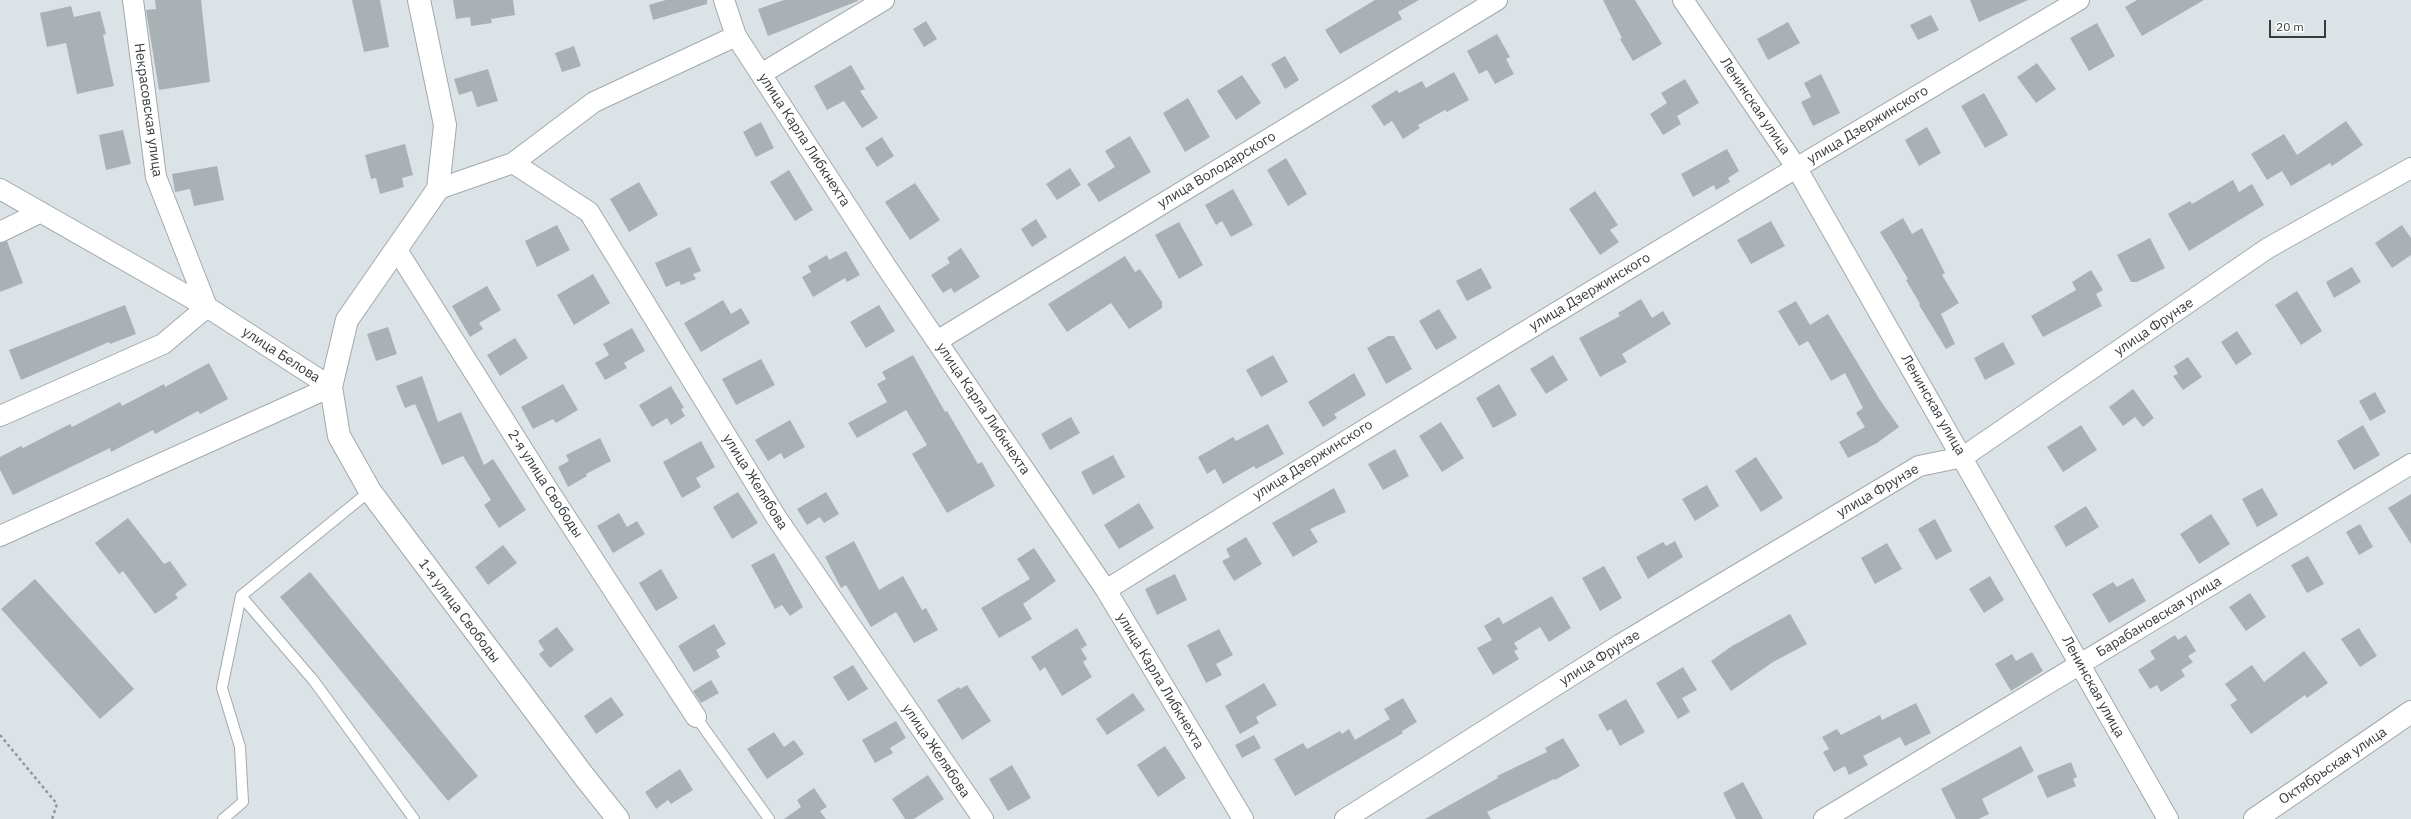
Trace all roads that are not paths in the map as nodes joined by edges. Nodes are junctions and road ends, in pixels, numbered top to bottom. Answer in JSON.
{"nodes":[{"id":1,"x":133,"y":0,"type":"edge"},
{"id":2,"x":419,"y":0,"type":"edge"},
{"id":3,"x":724,"y":0,"type":"edge"},
{"id":4,"x":884,"y":0,"type":"edge"},
{"id":5,"x":1497,"y":0,"type":"edge"},
{"id":6,"x":1683,"y":0,"type":"edge"},
{"id":7,"x":2079,"y":0,"type":"edge"},
{"id":8,"x":736,"y":36,"type":"junction"},
{"id":9,"x":761,"y":74,"type":"junction"},
{"id":10,"x":514,"y":163,"type":"junction"},
{"id":11,"x":1796,"y":167,"type":"junction"},
{"id":12,"x":2411,"y":168,"type":"edge"},
{"id":13,"x":0,"y":190,"type":"edge"},
{"id":14,"x":438,"y":190,"type":"junction"},
{"id":15,"x":41,"y":212,"type":"junction"},
{"id":16,"x":0,"y":232,"type":"edge"},
{"id":17,"x":396,"y":250,"type":"junction"},
{"id":18,"x":207,"y":307,"type":"junction"},
{"id":19,"x":937,"y":341,"type":"junction"},
{"id":20,"x":331,"y":387,"type":"junction"},
{"id":21,"x":0,"y":416,"type":"edge"},
{"id":22,"x":1963,"y":457,"type":"junction"},
{"id":23,"x":2411,"y":464,"type":"edge"},
{"id":24,"x":370,"y":491,"type":"junction"},
{"id":25,"x":0,"y":536,"type":"edge"},
{"id":26,"x":1106,"y":590,"type":"junction"},
{"id":27,"x":241,"y":596,"type":"junction"},
{"id":28,"x":2081,"y":665,"type":"junction"},
{"id":29,"x":2411,"y":712,"type":"edge"},
{"id":30,"x":696,"y":717,"type":"joint"},
{"id":31,"x":223,"y":819,"type":"edge"},
{"id":32,"x":414,"y":819,"type":"edge"},
{"id":33,"x":618,"y":819,"type":"edge"},
{"id":34,"x":770,"y":819,"type":"edge"},
{"id":35,"x":983,"y":819,"type":"edge"},
{"id":36,"x":1243,"y":819,"type":"edge"},
{"id":37,"x":1345,"y":819,"type":"edge"},
{"id":38,"x":1824,"y":819,"type":"edge"},
{"id":39,"x":2168,"y":819,"type":"edge"},
{"id":40,"x":2255,"y":819,"type":"edge"}],
"edges":[{"from":1,"to":18,"type":"street","name":"Некрасовская улица"},
{"from":2,"to":14,"type":"street"},
{"from":3,"to":8,"type":"street","name":"улица Карла Либкнехта"},
{"from":4,"to":9,"type":"street"},
{"from":5,"to":19,"type":"street","name":"улица Володарского"},
{"from":6,"to":11,"type":"street","name":"Ленинская улица"},
{"from":7,"to":11,"type":"street","name":"улица Дзержинского"},
{"from":8,"to":9,"type":"street","name":"улица Карла Либкнехта"},
{"from":8,"to":10,"type":"street"},
{"from":9,"to":19,"type":"street","name":"улица Карла Либкнехта"},
{"from":10,"to":14,"type":"street"},
{"from":10,"to":35,"type":"street","name":"улица Желябова"},
{"from":11,"to":22,"type":"street","name":"Ленинская улица"},
{"from":11,"to":26,"type":"street","name":"улица Дзержинского"},
{"from":12,"to":22,"type":"street","name":"улица Фрунзе"},
{"from":13,"to":15,"type":"street","name":"улица Белова"},
{"from":14,"to":17,"type":"street"},
{"from":15,"to":16,"type":"street"},
{"from":15,"to":18,"type":"street","name":"улица Белова"},
{"from":17,"to":20,"type":"street"},
{"from":17,"to":30,"type":"street","name":"2-я улица Свободы"},
{"from":18,"to":20,"type":"street","name":"улица Белова"},
{"from":18,"to":21,"type":"street"},
{"from":19,"to":26,"type":"street","name":"улица Карла Либкнехта"},
{"from":20,"to":24,"type":"street","name":"1-я улица Свободы"},
{"from":20,"to":25,"type":"street","name":"улица Белова"},
{"from":22,"to":28,"type":"street","name":"Ленинская улица"},
{"from":22,"to":37,"type":"street","name":"улица Фрунзе"},
{"from":23,"to":28,"type":"street","name":"Барабановская улица"},
{"from":24,"to":27,"type":"lane"},
{"from":24,"to":33,"type":"street","name":"1-я улица Свободы"},
{"from":26,"to":36,"type":"street","name":"улица Карла Либкнехта"},
{"from":27,"to":31,"type":"lane"},
{"from":27,"to":32,"type":"lane"},
{"from":28,"to":38,"type":"street","name":"Барабановская улица"},
{"from":28,"to":39,"type":"street","name":"Ленинская улица"},
{"from":29,"to":40,"type":"street","name":"Октябрьская улица"},
{"from":30,"to":34,"type":"lane"}]}
